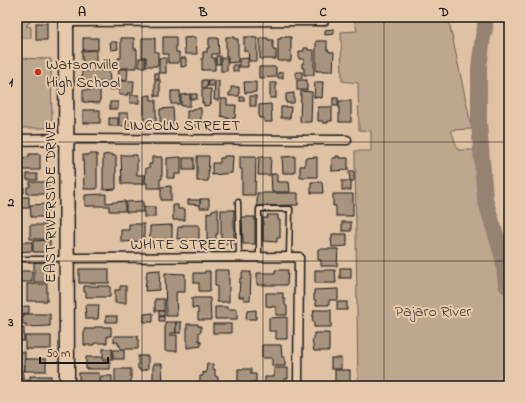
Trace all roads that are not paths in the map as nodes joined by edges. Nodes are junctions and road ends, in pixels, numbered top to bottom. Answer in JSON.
{"nodes":[{"id":1,"x":66,"y":19,"type":"edge"},
{"id":2,"x":324,"y":21,"type":"dead end"},
{"id":3,"x":66,"y":139,"type":"junction"},
{"id":4,"x":17,"y":140,"type":"edge"},
{"id":5,"x":347,"y":140,"type":"dead end"},
{"id":6,"x":238,"y":202,"type":"dead end"},
{"id":7,"x":239,"y":257,"type":"junction"},
{"id":8,"x":259,"y":257,"type":"junction"},
{"id":9,"x":289,"y":257,"type":"junction"},
{"id":10,"x":67,"y":258,"type":"junction"},
{"id":11,"x":17,"y":259,"type":"edge"},
{"id":12,"x":67,"y":386,"type":"edge"},
{"id":13,"x":298,"y":386,"type":"edge"}],
"edges":[{"from":1,"to":2,"type":"street"},
{"from":1,"to":3,"type":"highway","name":"EAST RIVERSIDE DRIVE"},
{"from":3,"to":4,"type":"street","name":"LINCOLN STREET"},
{"from":3,"to":5,"type":"street","name":"LINCOLN STREET"},
{"from":3,"to":10,"type":"highway","name":"EAST RIVERSIDE DRIVE"},
{"from":6,"to":7,"type":"lane"},
{"from":7,"to":8,"type":"street","name":"WHITE STREET"},
{"from":7,"to":10,"type":"street","name":"WHITE STREET"},
{"from":8,"to":9,"type":"street","name":"WHITE STREET"},
{"from":8,"to":9,"type":"lane"},
{"from":9,"to":13,"type":"street","name":"WHITE STREET"},
{"from":10,"to":11,"type":"lane"},
{"from":10,"to":12,"type":"highway","name":"EAST RIVERSIDE DRIVE"}]}
